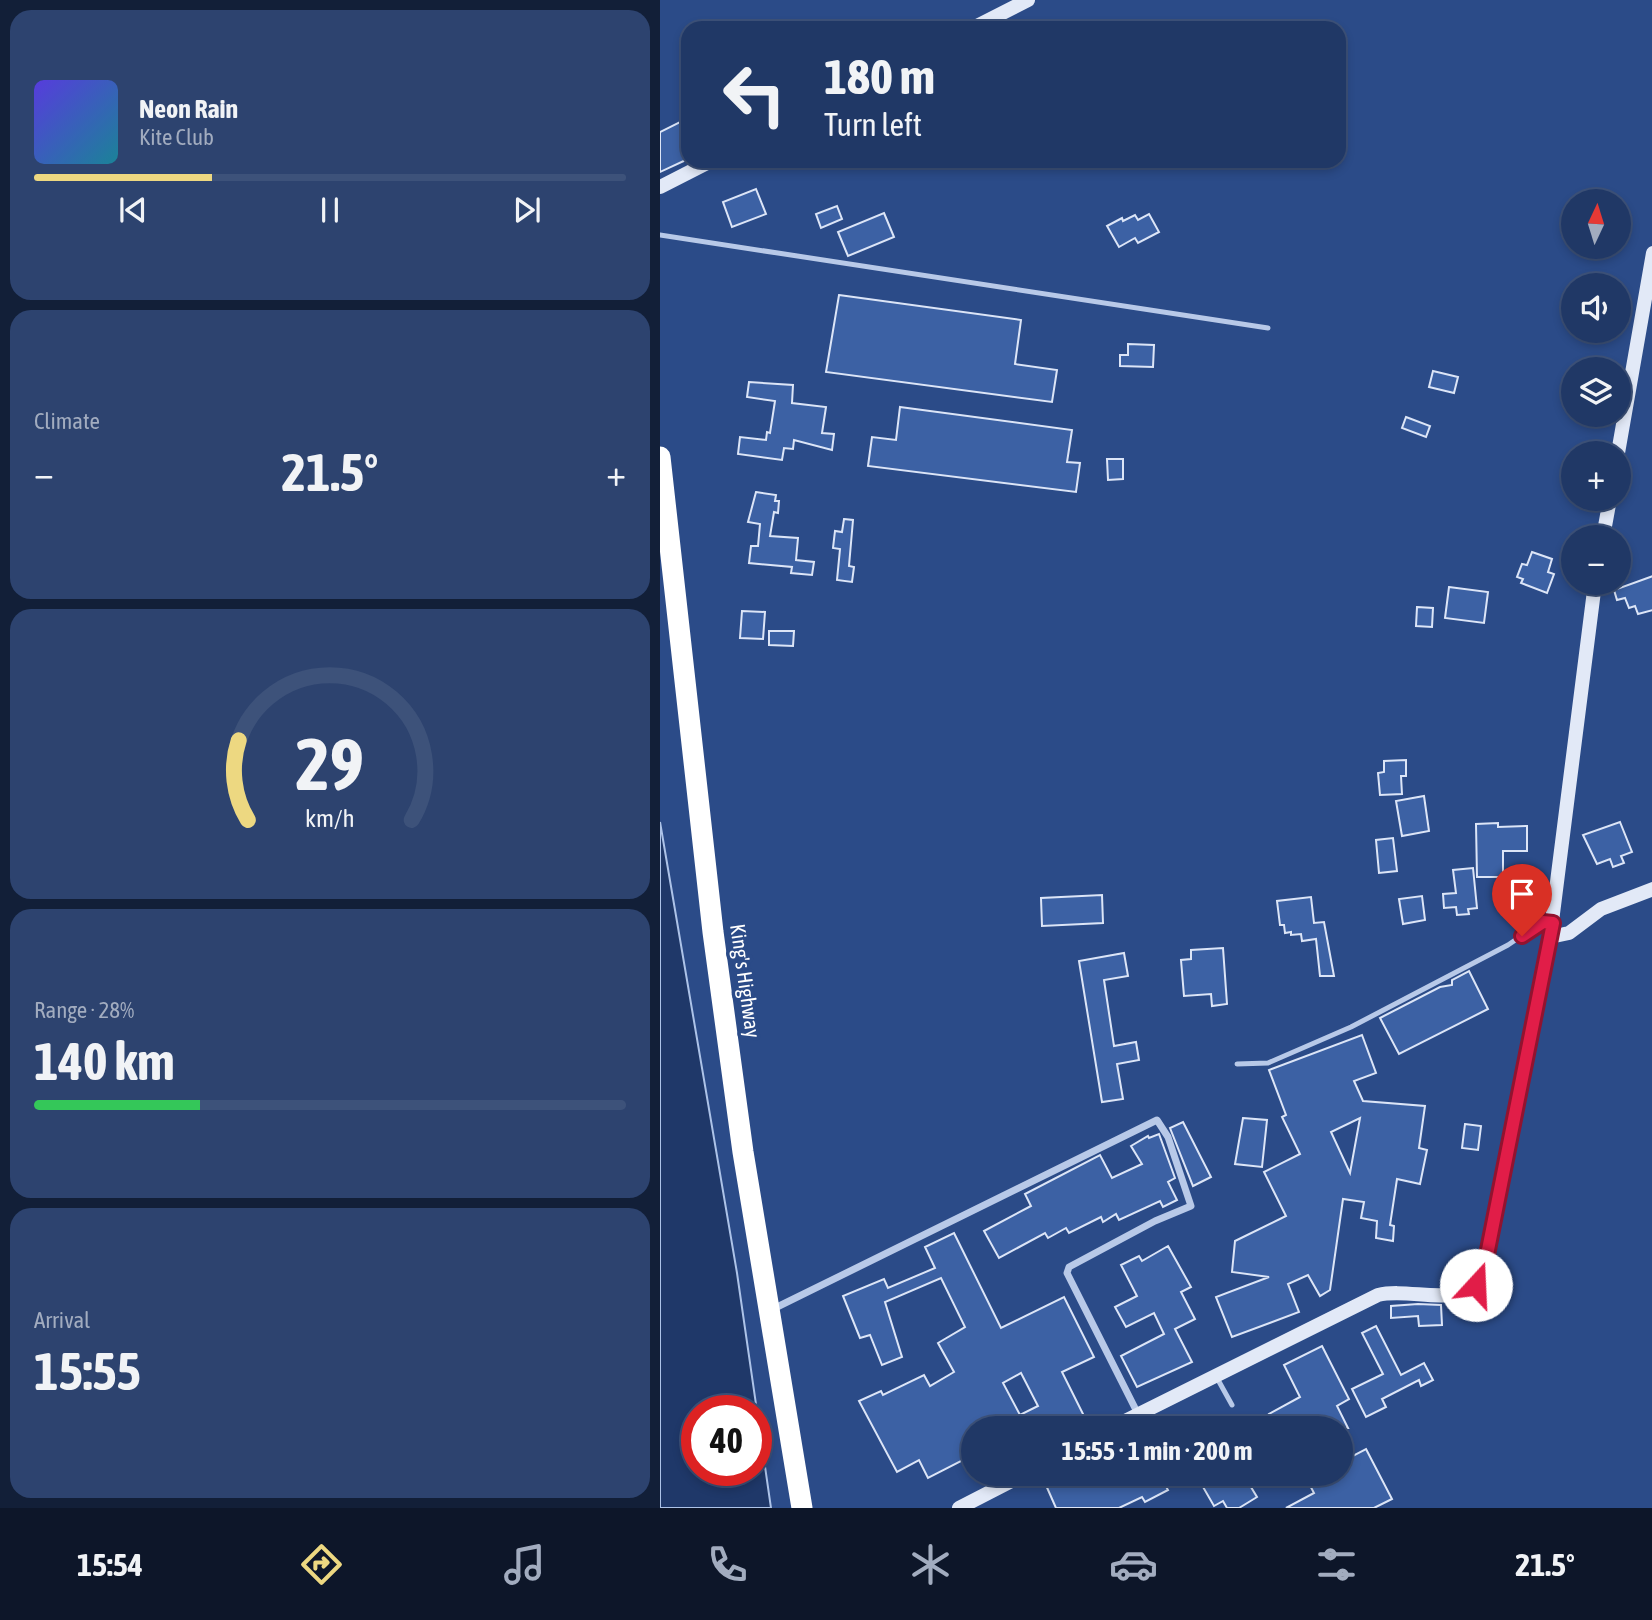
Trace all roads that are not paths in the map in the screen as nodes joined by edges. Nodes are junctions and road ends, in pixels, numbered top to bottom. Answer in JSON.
{"nodes":[{"id":1,"x":1028,"y":0,"type":"edge"},
{"id":2,"x":987,"y":21,"type":"edge"},
{"id":3,"x":697,"y":168,"type":"edge"},
{"id":4,"x":660,"y":187,"type":"edge"},
{"id":5,"x":660,"y":235,"type":"edge"},
{"id":6,"x":1652,"y":254,"type":"edge"},
{"id":7,"x":1268,"y":328,"type":"dead end"},
{"id":8,"x":1620,"y":441,"type":"edge"},
{"id":9,"x":660,"y":457,"type":"edge"},
{"id":10,"x":1594,"y":595,"type":"edge"},
{"id":11,"x":1652,"y":889,"type":"edge"},
{"id":12,"x":1552,"y":930,"type":"junction"},
{"id":13,"x":1237,"y":1065,"type":"dead end"},
{"id":14,"x":770,"y":1311,"type":"junction"},
{"id":15,"x":1216,"y":1375,"type":"junction"},
{"id":16,"x":1232,"y":1405,"type":"dead end"},
{"id":17,"x":1138,"y":1414,"type":"junction"},
{"id":18,"x":1134,"y":1416,"type":"edge"},
{"id":19,"x":1002,"y":1486,"type":"edge"},
{"id":20,"x":802,"y":1508,"type":"edge"},
{"id":21,"x":959,"y":1508,"type":"edge"}],
"edges":[{"from":1,"to":2,"type":"street"},
{"from":3,"to":4,"type":"street"},
{"from":5,"to":7,"type":"lane"},
{"from":6,"to":8,"type":"street"},
{"from":9,"to":14,"type":"highway","name":"King's Highway"},
{"from":10,"to":12,"type":"street"},
{"from":11,"to":12,"type":"street"},
{"from":12,"to":13,"type":"lane"},
{"from":12,"to":15,"type":"street"},
{"from":14,"to":17,"type":"street"},
{"from":14,"to":20,"type":"highway","name":"King's Highway"},
{"from":15,"to":16,"type":"lane"},
{"from":15,"to":17,"type":"street"},
{"from":17,"to":18,"type":"street"},
{"from":19,"to":21,"type":"street"}]}
